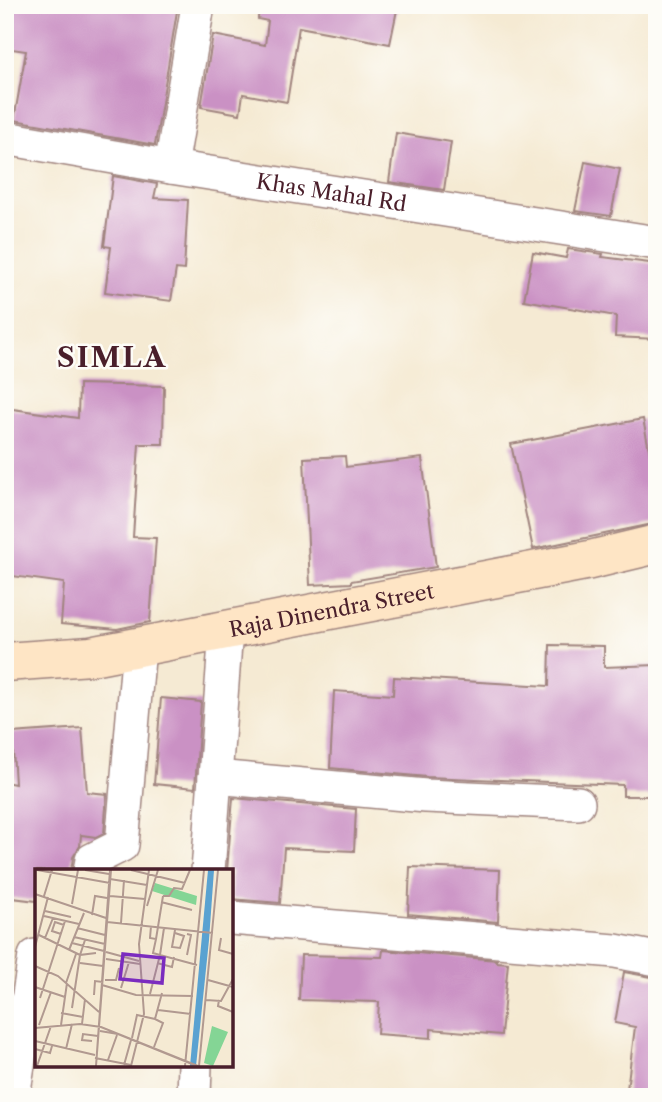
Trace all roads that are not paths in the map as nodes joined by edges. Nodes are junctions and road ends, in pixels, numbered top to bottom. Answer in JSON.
{"nodes":[{"id":1,"x":198,"y":5,"type":"edge"},
{"id":2,"x":5,"y":138,"type":"edge"},
{"id":3,"x":171,"y":167,"type":"junction"},
{"id":4,"x":657,"y":243,"type":"edge"},
{"id":5,"x":657,"y":544,"type":"edge"},
{"id":6,"x":226,"y":630,"type":"junction"},
{"id":7,"x":139,"y":647,"type":"junction"},
{"id":8,"x":5,"y":662,"type":"edge"},
{"id":9,"x":215,"y":777,"type":"junction"},
{"id":10,"x":578,"y":803,"type":"dead end"},
{"id":11,"x":90,"y":869,"type":"edge"},
{"id":12,"x":208,"y":869,"type":"edge"},
{"id":13,"x":233,"y":918,"type":"edge"},
{"id":14,"x":35,"y":956,"type":"edge"},
{"id":15,"x":657,"y":959,"type":"edge"},
{"id":16,"x":195,"y":1067,"type":"edge"},
{"id":17,"x":13,"y":1097,"type":"edge"},
{"id":18,"x":194,"y":1097,"type":"edge"}],
"edges":[{"from":1,"to":3,"type":"street"},
{"from":2,"to":3,"type":"street","name":"Khas Mahal Rd"},
{"from":3,"to":4,"type":"street","name":"Khas Mahal Rd"},
{"from":5,"to":6,"type":"main road","name":"Raja Dinendra Street"},
{"from":6,"to":7,"type":"main road","name":"Raja Dinendra Street"},
{"from":6,"to":9,"type":"street"},
{"from":7,"to":8,"type":"main road","name":"Raja Dinendra Street"},
{"from":7,"to":11,"type":"street"},
{"from":9,"to":10,"type":"street"},
{"from":9,"to":12,"type":"street"},
{"from":13,"to":15,"type":"street"},
{"from":14,"to":17,"type":"street"},
{"from":16,"to":18,"type":"street"}]}
